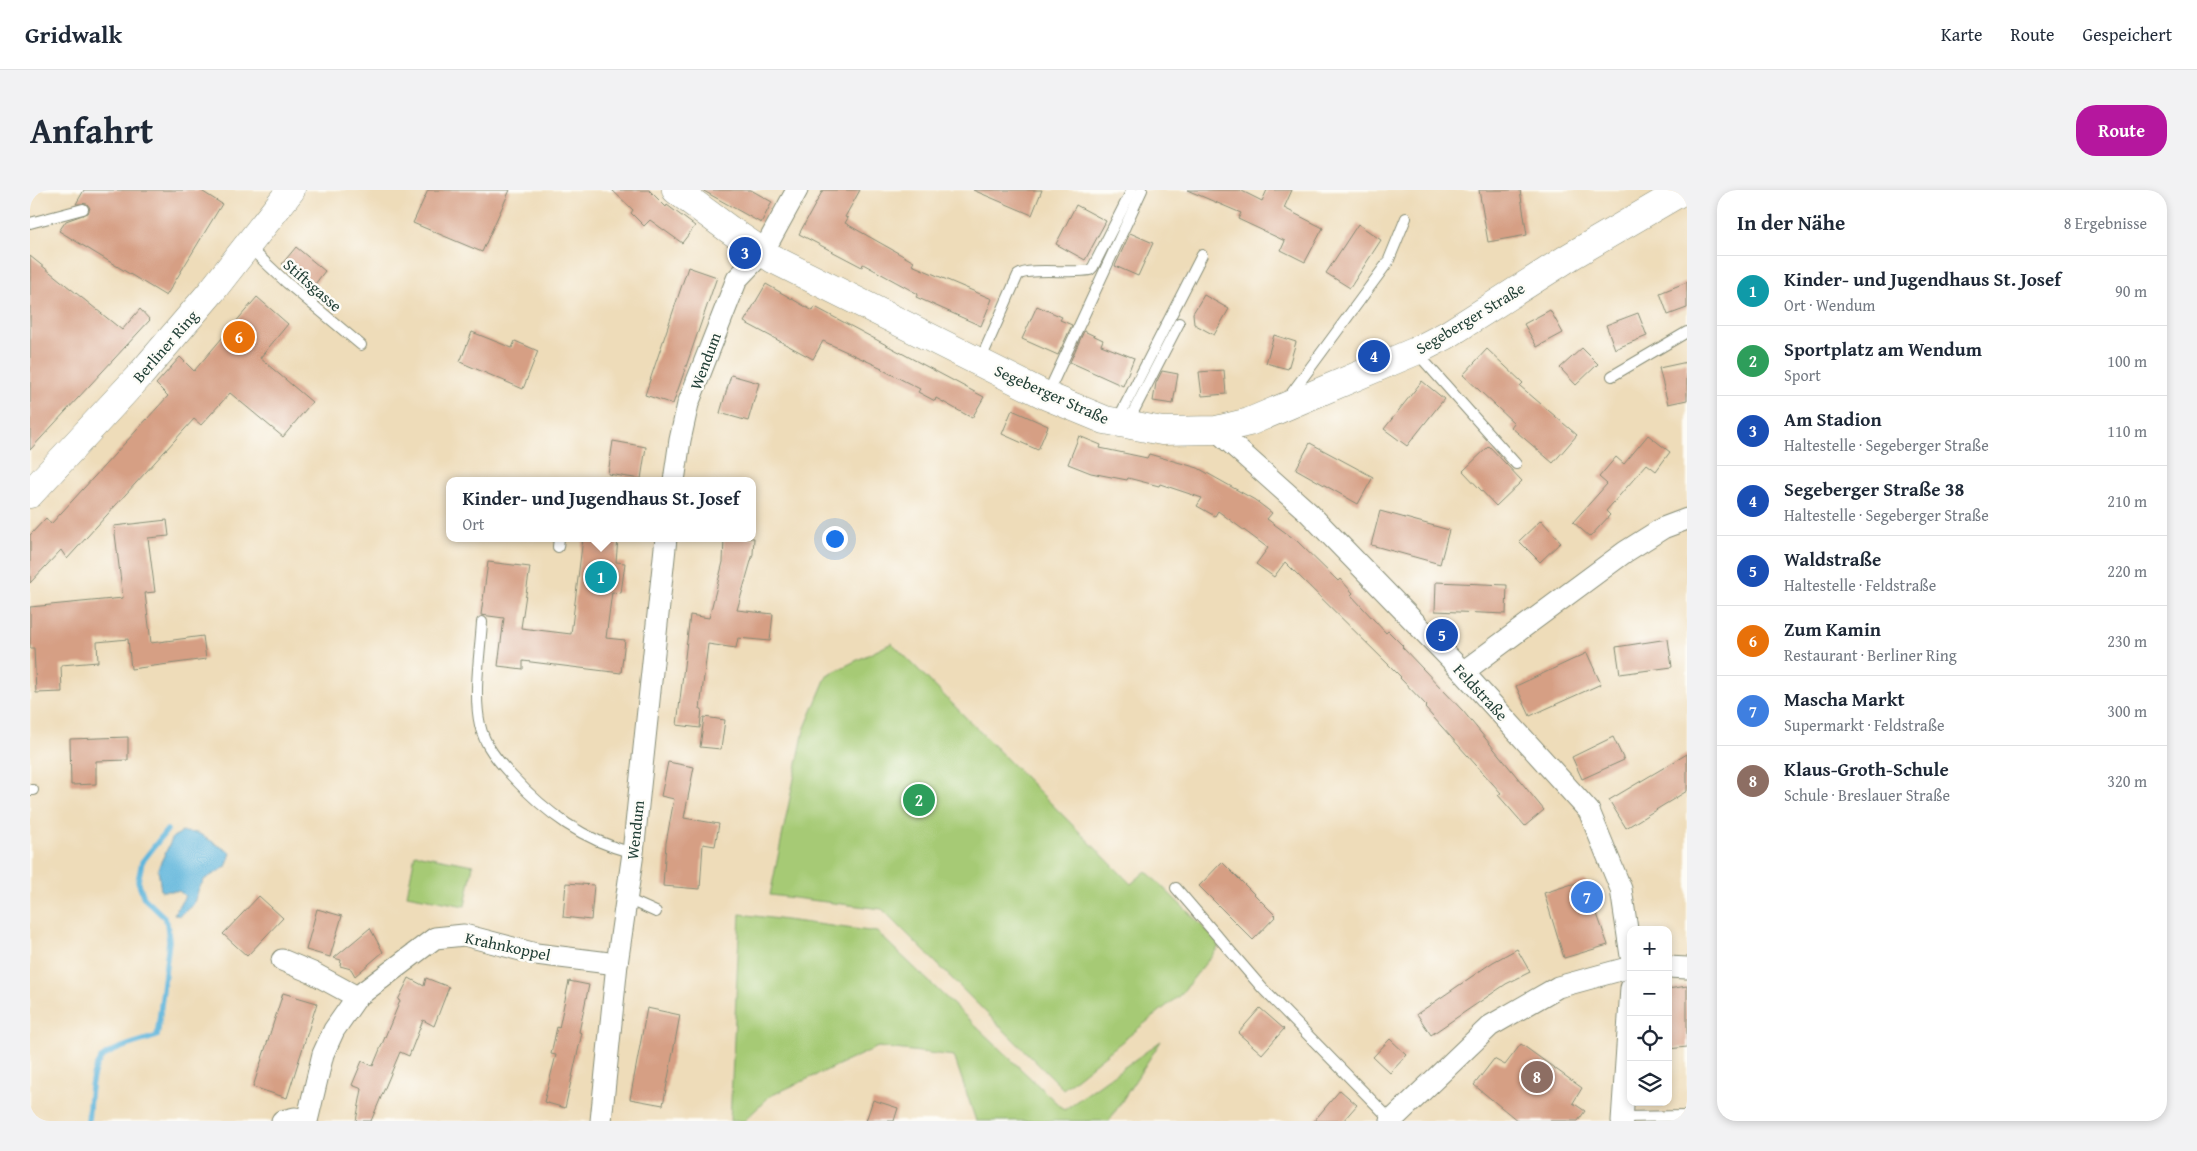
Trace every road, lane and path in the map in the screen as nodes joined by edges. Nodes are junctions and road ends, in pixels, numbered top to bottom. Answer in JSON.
{"nodes":[{"id":1,"x":291,"y":190,"type":"edge"},
{"id":2,"x":676,"y":190,"type":"edge"},
{"id":3,"x":798,"y":190,"type":"edge"},
{"id":4,"x":1132,"y":190,"type":"edge"},
{"id":5,"x":1142,"y":190,"type":"edge"},
{"id":6,"x":1684,"y":190,"type":"edge"},
{"id":7,"x":83,"y":209,"type":"dead end"},
{"id":8,"x":1406,"y":218,"type":"dead end"},
{"id":9,"x":30,"y":223,"type":"edge"},
{"id":10,"x":247,"y":246,"type":"junction"},
{"id":11,"x":763,"y":252,"type":"junction"},
{"id":12,"x":1202,"y":255,"type":"dead end"},
{"id":13,"x":1179,"y":323,"type":"dead end"},
{"id":14,"x":1687,"y":332,"type":"edge"},
{"id":15,"x":361,"y":345,"type":"dead end"},
{"id":16,"x":1416,"y":351,"type":"junction"},
{"id":17,"x":979,"y":362,"type":"junction"},
{"id":18,"x":1612,"y":376,"type":"dead end"},
{"id":19,"x":1047,"y":396,"type":"junction"},
{"id":20,"x":1278,"y":410,"type":"junction"},
{"id":21,"x":1121,"y":423,"type":"junction"},
{"id":22,"x":1216,"y":430,"type":"junction"},
{"id":23,"x":1516,"y":464,"type":"dead end"},
{"id":24,"x":675,"y":477,"type":"edge"},
{"id":25,"x":30,"y":494,"type":"edge"},
{"id":26,"x":1687,"y":519,"type":"edge"},
{"id":27,"x":666,"y":542,"type":"edge"},
{"id":28,"x":482,"y":622,"type":"dead end"},
{"id":29,"x":1463,"y":672,"type":"junction"},
{"id":30,"x":633,"y":852,"type":"junction"},
{"id":31,"x":1176,"y":888,"type":"dead end"},
{"id":32,"x":627,"y":899,"type":"junction"},
{"id":33,"x":656,"y":912,"type":"dead end"},
{"id":34,"x":1627,"y":929,"type":"edge"},
{"id":35,"x":282,"y":960,"type":"dead end"},
{"id":36,"x":618,"y":964,"type":"junction"},
{"id":37,"x":1672,"y":967,"type":"edge"},
{"id":38,"x":1627,"y":968,"type":"edge"},
{"id":39,"x":1687,"y":968,"type":"edge"},
{"id":40,"x":357,"y":996,"type":"junction"},
{"id":41,"x":1629,"y":1016,"type":"edge"},
{"id":42,"x":1687,"y":1116,"type":"edge"},
{"id":43,"x":1622,"y":1119,"type":"edge"},
{"id":44,"x":282,"y":1121,"type":"edge"},
{"id":45,"x":306,"y":1121,"type":"edge"},
{"id":46,"x":601,"y":1121,"type":"edge"},
{"id":47,"x":1391,"y":1121,"type":"edge"}],
"edges":[{"from":1,"to":10,"type":"main road","name":"Berliner Ring"},
{"from":2,"to":11,"type":"main road","name":"Segeberger Straße"},
{"from":3,"to":11,"type":"street","name":"Wendum"},
{"from":4,"to":17,"type":"lane"},
{"from":5,"to":19,"type":"lane"},
{"from":6,"to":16,"type":"main road","name":"Segeberger Straße"},
{"from":7,"to":9,"type":"lane"},
{"from":8,"to":20,"type":"lane"},
{"from":10,"to":15,"type":"lane","name":"Stiftsgasse"},
{"from":10,"to":25,"type":"main road","name":"Berliner Ring"},
{"from":11,"to":17,"type":"main road","name":"Segeberger Straße"},
{"from":11,"to":24,"type":"street","name":"Wendum"},
{"from":12,"to":21,"type":"lane"},
{"from":13,"to":21,"type":"lane"},
{"from":14,"to":18,"type":"lane"},
{"from":16,"to":20,"type":"main road","name":"Segeberger Straße"},
{"from":16,"to":23,"type":"lane"},
{"from":17,"to":19,"type":"main road","name":"Segeberger Straße"},
{"from":19,"to":21,"type":"main road","name":"Segeberger Straße"},
{"from":20,"to":22,"type":"main road","name":"Segeberger Straße"},
{"from":21,"to":22,"type":"main road","name":"Segeberger Straße"},
{"from":22,"to":29,"type":"street","name":"Feldstraße"},
{"from":26,"to":29,"type":"street"},
{"from":27,"to":30,"type":"street","name":"Wendum"},
{"from":28,"to":30,"type":"lane"},
{"from":29,"to":34,"type":"street","name":"Feldstraße"},
{"from":30,"to":32,"type":"street","name":"Wendum"},
{"from":31,"to":47,"type":"lane"},
{"from":32,"to":33,"type":"lane"},
{"from":32,"to":36,"type":"street","name":"Wendum"},
{"from":35,"to":40,"type":"street"},
{"from":36,"to":40,"type":"street","name":"Krahnkoppel"},
{"from":36,"to":46,"type":"street","name":"Wendum"},
{"from":37,"to":39,"type":"street"},
{"from":38,"to":47,"type":"street"},
{"from":40,"to":45,"type":"street","name":"Krahnkoppel"},
{"from":41,"to":43,"type":"street"},
{"from":42,"to":43,"type":"lane"},
{"from":44,"to":45,"type":"street","name":"Krahnkoppel"}]}
